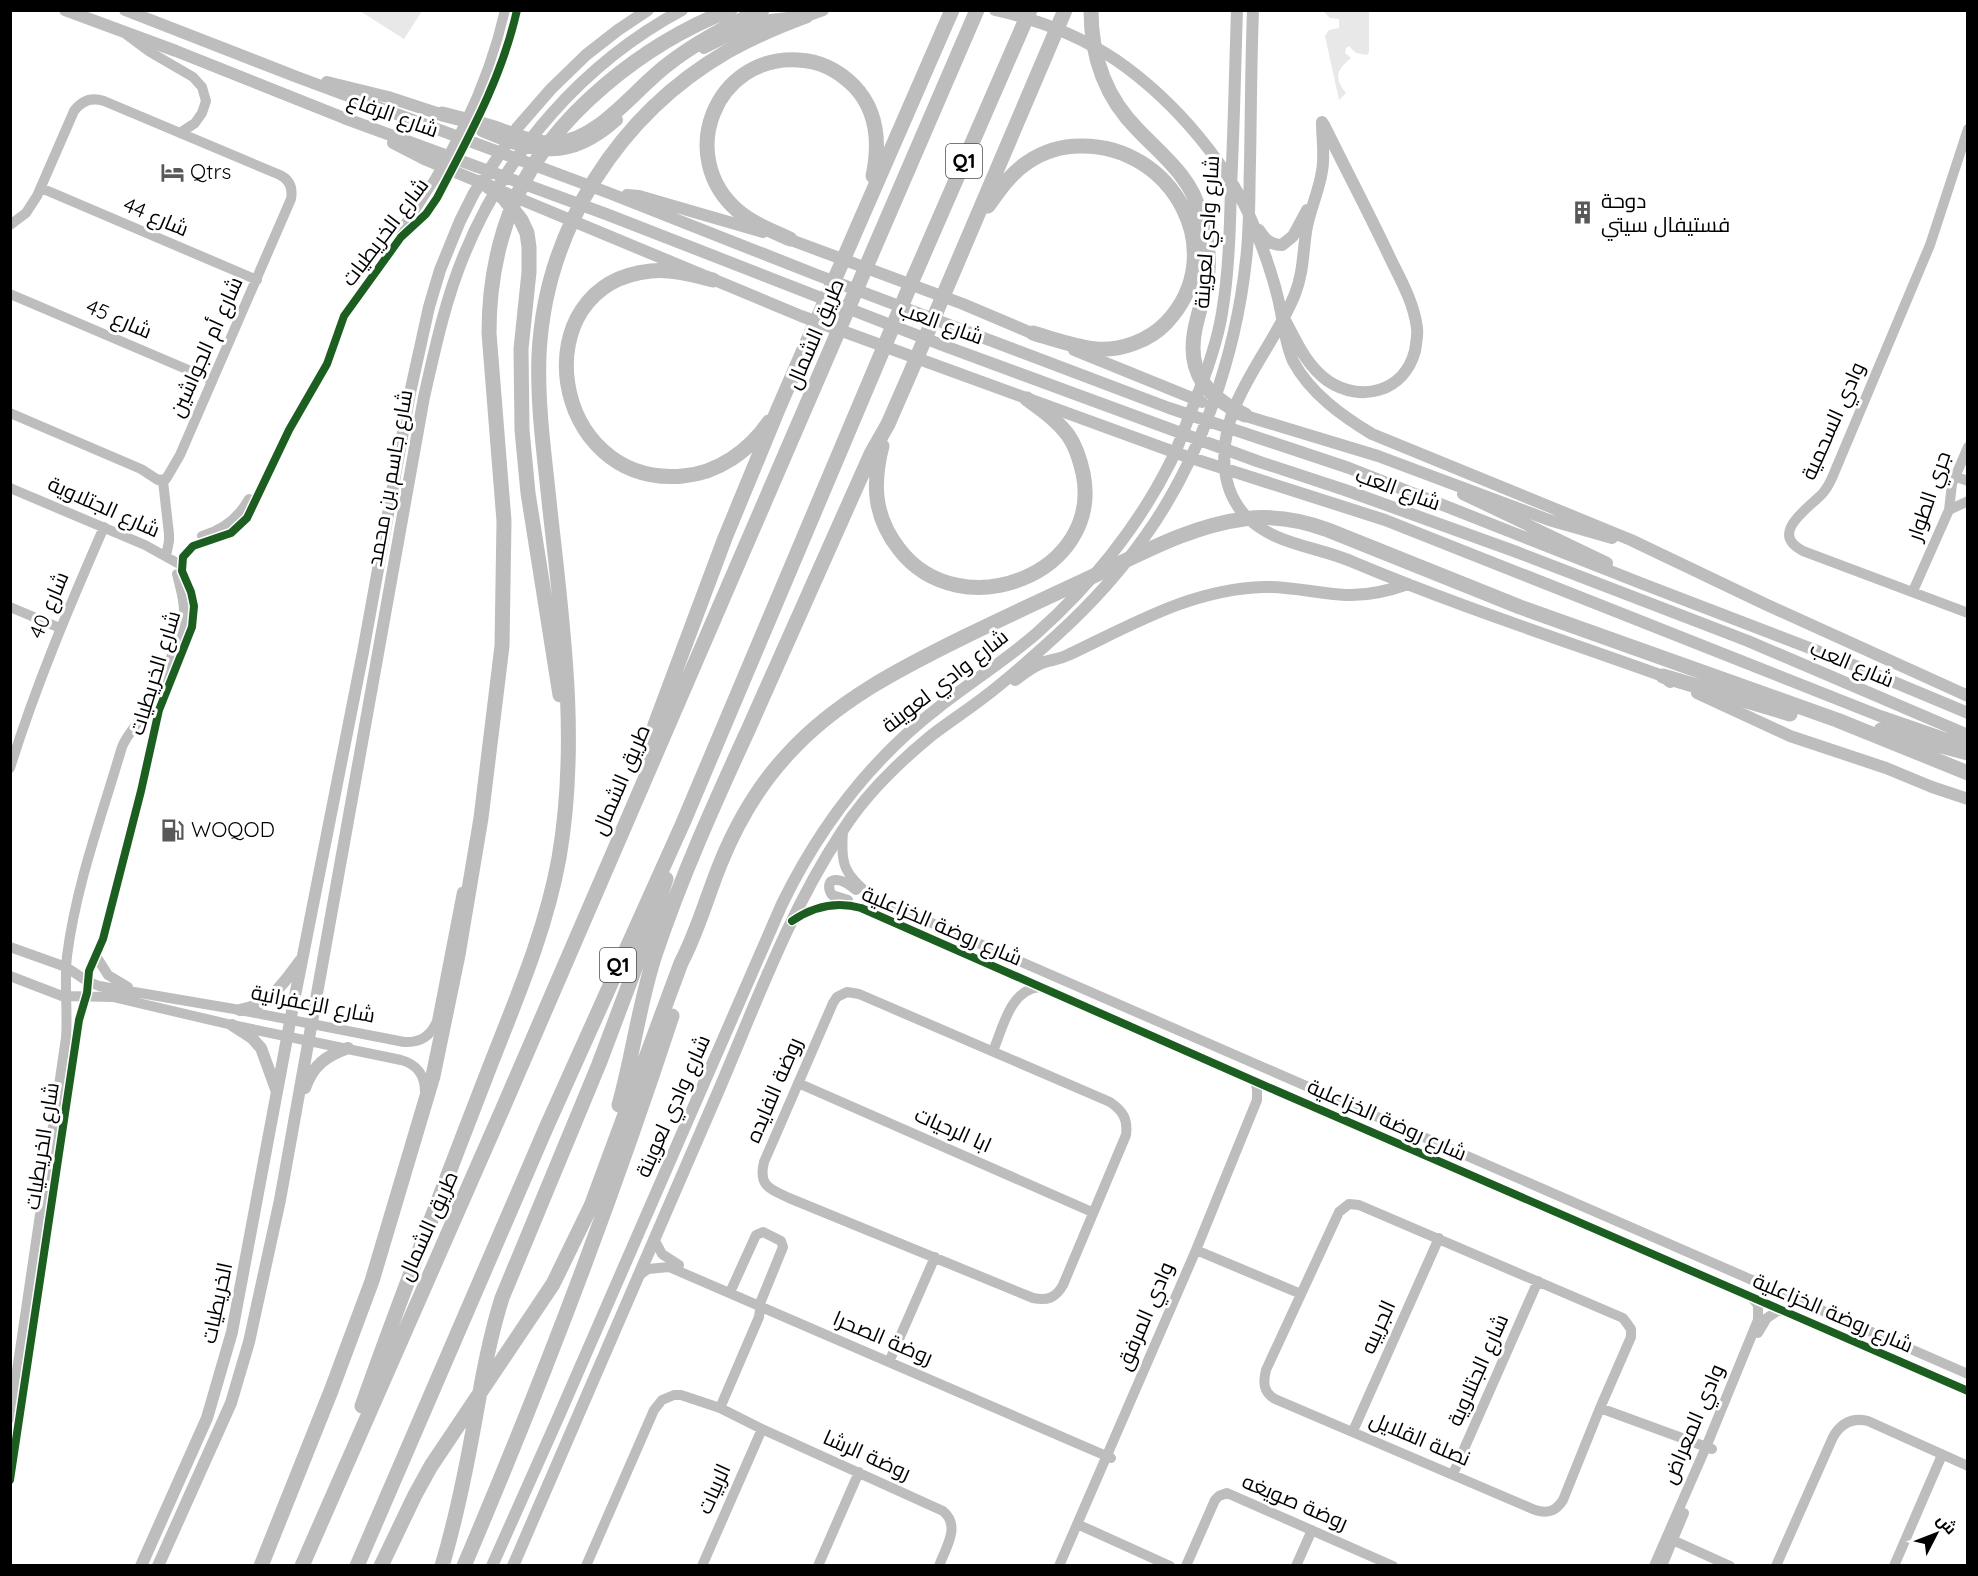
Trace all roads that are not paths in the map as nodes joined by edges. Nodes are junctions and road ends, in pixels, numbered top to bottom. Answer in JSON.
{"nodes":[{"id":1,"x":65,"y":10,"type":"edge"},
{"id":2,"x":125,"y":10,"type":"edge"},
{"id":3,"x":505,"y":10,"type":"edge"},
{"id":4,"x":517,"y":10,"type":"edge"},
{"id":5,"x":648,"y":10,"type":"edge"},
{"id":6,"x":682,"y":10,"type":"edge"},
{"id":7,"x":730,"y":10,"type":"edge"},
{"id":8,"x":762,"y":10,"type":"edge"},
{"id":9,"x":952,"y":10,"type":"edge"},
{"id":10,"x":977,"y":10,"type":"edge"},
{"id":11,"x":995,"y":10,"type":"edge"},
{"id":12,"x":1030,"y":10,"type":"edge"},
{"id":13,"x":1065,"y":10,"type":"edge"},
{"id":14,"x":1091,"y":10,"type":"edge"},
{"id":15,"x":1237,"y":10,"type":"edge"},
{"id":16,"x":1253,"y":10,"type":"edge"},
{"id":17,"x":814,"y":13,"type":"edge"},
{"id":18,"x":122,"y":31,"type":"junction"},
{"id":19,"x":668,"y":69,"type":"junction"},
{"id":20,"x":297,"y":77,"type":"junction"},
{"id":21,"x":442,"y":114,"type":"joint"},
{"id":22,"x":344,"y":118,"type":"junction"},
{"id":23,"x":1968,"y":129,"type":"edge"},
{"id":24,"x":180,"y":133,"type":"junction"},
{"id":25,"x":488,"y":186,"type":"junction"},
{"id":26,"x":41,"y":188,"type":"junction"},
{"id":27,"x":611,"y":194,"type":"junction"},
{"id":28,"x":1314,"y":196,"type":"junction"},
{"id":29,"x":1249,"y":204,"type":"junction"},
{"id":30,"x":866,"y":208,"type":"junction"},
{"id":31,"x":10,"y":225,"type":"edge"},
{"id":32,"x":789,"y":239,"type":"junction"},
{"id":33,"x":965,"y":244,"type":"junction"},
{"id":34,"x":817,"y":275,"type":"joint"},
{"id":35,"x":257,"y":280,"type":"junction"},
{"id":36,"x":713,"y":280,"type":"junction"},
{"id":37,"x":10,"y":294,"type":"edge"},
{"id":38,"x":809,"y":294,"type":"joint"},
{"id":39,"x":1034,"y":333,"type":"junction"},
{"id":40,"x":1299,"y":360,"type":"junction"},
{"id":41,"x":212,"y":380,"type":"junction"},
{"id":42,"x":1027,"y":399,"type":"junction"},
{"id":43,"x":779,"y":407,"type":"junction"},
{"id":44,"x":10,"y":413,"type":"edge"},
{"id":45,"x":1245,"y":415,"type":"junction"},
{"id":46,"x":888,"y":424,"type":"junction"},
{"id":47,"x":1968,"y":447,"type":"edge"},
{"id":48,"x":1954,"y":476,"type":"junction"},
{"id":49,"x":163,"y":481,"type":"junction"},
{"id":50,"x":1968,"y":481,"type":"edge"},
{"id":51,"x":1451,"y":483,"type":"junction"},
{"id":52,"x":10,"y":488,"type":"edge"},
{"id":53,"x":1968,"y":501,"type":"edge"},
{"id":54,"x":1949,"y":510,"type":"junction"},
{"id":55,"x":104,"y":527,"type":"junction"},
{"id":56,"x":222,"y":534,"type":"junction"},
{"id":57,"x":1631,"y":540,"type":"junction"},
{"id":58,"x":174,"y":561,"type":"junction"},
{"id":59,"x":1408,"y":584,"type":"junction"},
{"id":60,"x":1643,"y":584,"type":"junction"},
{"id":61,"x":1913,"y":591,"type":"junction"},
{"id":62,"x":10,"y":607,"type":"edge"},
{"id":63,"x":1968,"y":613,"type":"edge"},
{"id":64,"x":60,"y":628,"type":"junction"},
{"id":65,"x":1663,"y":676,"type":"junction"},
{"id":66,"x":1968,"y":696,"type":"edge"},
{"id":67,"x":985,"y":697,"type":"junction"},
{"id":68,"x":1968,"y":713,"type":"edge"},
{"id":69,"x":142,"y":717,"type":"junction"},
{"id":70,"x":1837,"y":720,"type":"junction"},
{"id":71,"x":156,"y":723,"type":"junction"},
{"id":72,"x":568,"y":733,"type":"junction"},
{"id":73,"x":1869,"y":735,"type":"junction"},
{"id":74,"x":1968,"y":735,"type":"edge"},
{"id":75,"x":1968,"y":747,"type":"edge"},
{"id":76,"x":1968,"y":753,"type":"edge"},
{"id":77,"x":10,"y":768,"type":"edge"},
{"id":78,"x":1968,"y":774,"type":"edge"},
{"id":79,"x":637,"y":797,"type":"junction"},
{"id":80,"x":1968,"y":799,"type":"edge"},
{"id":81,"x":843,"y":829,"type":"junction"},
{"id":82,"x":674,"y":843,"type":"junction"},
{"id":83,"x":474,"y":854,"type":"junction"},
{"id":84,"x":872,"y":897,"type":"junction"},
{"id":85,"x":870,"y":911,"type":"junction"},
{"id":86,"x":792,"y":921,"type":"junction"},
{"id":87,"x":693,"y":940,"type":"junction"},
{"id":88,"x":10,"y":947,"type":"edge"},
{"id":89,"x":96,"y":956,"type":"junction"},
{"id":90,"x":303,"y":958,"type":"junction"},
{"id":91,"x":66,"y":967,"type":"junction"},
{"id":92,"x":1006,"y":972,"type":"junction"},
{"id":93,"x":10,"y":976,"type":"edge"},
{"id":94,"x":87,"y":981,"type":"junction"},
{"id":95,"x":1040,"y":987,"type":"junction"},
{"id":96,"x":136,"y":992,"type":"junction"},
{"id":97,"x":67,"y":997,"type":"junction"},
{"id":98,"x":86,"y":997,"type":"junction"},
{"id":99,"x":1014,"y":1001,"type":"junction"},
{"id":100,"x":240,"y":1010,"type":"junction"},
{"id":101,"x":291,"y":1019,"type":"junction"},
{"id":102,"x":312,"y":1023,"type":"junction"},
{"id":103,"x":232,"y":1025,"type":"junction"},
{"id":104,"x":287,"y":1036,"type":"junction"},
{"id":105,"x":309,"y":1040,"type":"junction"},
{"id":106,"x":348,"y":1048,"type":"junction"},
{"id":107,"x":993,"y":1051,"type":"junction"},
{"id":108,"x":1255,"y":1081,"type":"junction"},
{"id":109,"x":798,"y":1083,"type":"junction"},
{"id":110,"x":1277,"y":1091,"type":"junction"},
{"id":111,"x":277,"y":1092,"type":"junction"},
{"id":112,"x":424,"y":1105,"type":"junction"},
{"id":113,"x":295,"y":1118,"type":"junction"},
{"id":114,"x":591,"y":1206,"type":"junction"},
{"id":115,"x":1092,"y":1212,"type":"junction"},
{"id":116,"x":654,"y":1239,"type":"junction"},
{"id":117,"x":1438,"y":1239,"type":"junction"},
{"id":118,"x":1198,"y":1251,"type":"junction"},
{"id":119,"x":935,"y":1257,"type":"junction"},
{"id":120,"x":637,"y":1277,"type":"junction"},
{"id":121,"x":1538,"y":1281,"type":"junction"},
{"id":122,"x":732,"y":1288,"type":"junction"},
{"id":123,"x":1301,"y":1294,"type":"junction"},
{"id":124,"x":1751,"y":1298,"type":"junction"},
{"id":125,"x":761,"y":1304,"type":"junction"},
{"id":126,"x":1779,"y":1310,"type":"junction"},
{"id":127,"x":890,"y":1359,"type":"junction"},
{"id":128,"x":1968,"y":1374,"type":"edge"},
{"id":129,"x":1968,"y":1391,"type":"edge"},
{"id":130,"x":720,"y":1408,"type":"junction"},
{"id":131,"x":1600,"y":1408,"type":"junction"},
{"id":132,"x":10,"y":1418,"type":"edge"},
{"id":133,"x":762,"y":1429,"type":"junction"},
{"id":134,"x":1353,"y":1431,"type":"junction"},
{"id":135,"x":1709,"y":1448,"type":"junction"},
{"id":136,"x":1111,"y":1454,"type":"junction"},
{"id":137,"x":1942,"y":1455,"type":"junction"},
{"id":138,"x":12,"y":1459,"type":"edge"},
{"id":139,"x":1968,"y":1466,"type":"edge"},
{"id":140,"x":859,"y":1472,"type":"junction"},
{"id":141,"x":1453,"y":1474,"type":"junction"},
{"id":142,"x":10,"y":1480,"type":"edge"},
{"id":143,"x":520,"y":1506,"type":"junction"},
{"id":144,"x":320,"y":1522,"type":"junction"},
{"id":145,"x":1080,"y":1525,"type":"junction"},
{"id":146,"x":1312,"y":1530,"type":"junction"},
{"id":147,"x":1669,"y":1539,"type":"junction"},
{"id":148,"x":141,"y":1566,"type":"edge"},
{"id":149,"x":158,"y":1566,"type":"edge"},
{"id":150,"x":261,"y":1566,"type":"edge"},
{"id":151,"x":302,"y":1566,"type":"edge"},
{"id":152,"x":357,"y":1566,"type":"edge"},
{"id":153,"x":381,"y":1566,"type":"edge"},
{"id":154,"x":442,"y":1566,"type":"edge"},
{"id":155,"x":464,"y":1566,"type":"edge"},
{"id":156,"x":492,"y":1566,"type":"edge"},
{"id":157,"x":498,"y":1566,"type":"edge"},
{"id":158,"x":513,"y":1566,"type":"edge"},
{"id":159,"x":586,"y":1566,"type":"edge"},
{"id":160,"x":702,"y":1566,"type":"edge"},
{"id":161,"x":818,"y":1566,"type":"edge"},
{"id":162,"x":939,"y":1566,"type":"edge"},
{"id":163,"x":1059,"y":1566,"type":"edge"},
{"id":164,"x":1066,"y":1566,"type":"edge"},
{"id":165,"x":1170,"y":1566,"type":"edge"},
{"id":166,"x":1186,"y":1566,"type":"edge"},
{"id":167,"x":1296,"y":1566,"type":"edge"},
{"id":168,"x":1393,"y":1566,"type":"edge"},
{"id":169,"x":1654,"y":1566,"type":"edge"},
{"id":170,"x":1662,"y":1566,"type":"edge"},
{"id":171,"x":1731,"y":1566,"type":"edge"},
{"id":172,"x":1776,"y":1566,"type":"edge"},
{"id":173,"x":1894,"y":1566,"type":"edge"}],
"edges":[{"from":1,"to":18,"type":"main road","name":"شارع الرفاع"},
{"from":2,"to":20,"type":"main road","name":"شارع الرفاع"},
{"from":3,"to":56,"type":"street","name":"شارع الخريطيات"},
{"from":4,"to":56,"type":"street","name":"شارع الخريطيات"},
{"from":5,"to":90,"type":"main road","name":"شارع جاسم بن محمد"},
{"from":6,"to":102,"type":"main road","name":"شارع جاسم بن محمد"},
{"from":7,"to":83,"type":"highway"},
{"from":8,"to":19,"type":"highway"},
{"from":9,"to":30,"type":"highway"},
{"from":10,"to":79,"type":"highway","name":"طريق الشمال","number":"Q1"},
{"from":11,"to":40,"type":"main road"},
{"from":12,"to":82,"type":"highway","number":"Q1"},
{"from":13,"to":33,"type":"highway"},
{"from":14,"to":45,"type":"highway"},
{"from":15,"to":143,"type":"main road","name":"شارع وادي لعوينة"},
{"from":16,"to":29,"type":"main road","name":"شارع وادي لعوينة"},
{"from":17,"to":19,"type":"main road"},
{"from":17,"to":72,"type":"highway"},
{"from":18,"to":22,"type":"main road","name":"شارع الرفاع"},
{"from":18,"to":24,"type":"street"},
{"from":19,"to":21,"type":"highway"},
{"from":20,"to":21,"type":"main road"},
{"from":20,"to":27,"type":"main road","name":"شارع الرفاع"},
{"from":22,"to":25,"type":"main road"},
{"from":22,"to":38,"type":"main road","name":"شارع الرفاع"},
{"from":23,"to":61,"type":"street","name":"وادي السحمية"},
{"from":24,"to":26,"type":"street","name":"شارع أم الجواشين"},
{"from":24,"to":35,"type":"street","name":"شارع أم الجواشين"},
{"from":25,"to":36,"type":"main road"},
{"from":25,"to":72,"type":"highway"},
{"from":26,"to":31,"type":"street","name":"شارع أم الجواشين"},
{"from":26,"to":35,"type":"street","name":"شارع 44"},
{"from":27,"to":32,"type":"main road"},
{"from":27,"to":34,"type":"main road","name":"شارع الرفاع"},
{"from":28,"to":29,"type":"main road"},
{"from":28,"to":40,"type":"main road"},
{"from":28,"to":59,"type":"main road"},
{"from":29,"to":67,"type":"main road","name":"شارع وادي لعوينة"},
{"from":30,"to":32,"type":"highway"},
{"from":30,"to":43,"type":"highway"},
{"from":32,"to":39,"type":"main road"},
{"from":33,"to":39,"type":"highway"},
{"from":33,"to":46,"type":"highway"},
{"from":34,"to":60,"type":"main road","name":"شارع العب"},
{"from":35,"to":41,"type":"street","name":"شارع أم الجواشين"},
{"from":36,"to":42,"type":"main road"},
{"from":36,"to":43,"type":"highway"},
{"from":37,"to":41,"type":"street","name":"شارع 45"},
{"from":38,"to":74,"type":"main road","name":"شارع العب"},
{"from":39,"to":45,"type":"main road"},
{"from":40,"to":57,"type":"main road"},
{"from":41,"to":49,"type":"street","name":"شارع أم الجواشين"},
{"from":42,"to":46,"type":"highway"},
{"from":42,"to":75,"type":"main road"},
{"from":43,"to":79,"type":"highway"},
{"from":44,"to":49,"type":"street"},
{"from":45,"to":51,"type":"main road"},
{"from":46,"to":114,"type":"highway"},
{"from":47,"to":48,"type":"street","name":"جري الطوار"},
{"from":48,"to":50,"type":"street"},
{"from":48,"to":54,"type":"street","name":"جري الطوار"},
{"from":49,"to":58,"type":"street"},
{"from":51,"to":57,"type":"main road"},
{"from":51,"to":60,"type":"main road"},
{"from":52,"to":55,"type":"street","name":"شارع الجتلاوية"},
{"from":53,"to":54,"type":"street"},
{"from":54,"to":61,"type":"street","name":"جري الطوار"},
{"from":55,"to":58,"type":"street","name":"شارع الجتلاوية"},
{"from":55,"to":64,"type":"street","name":"شارع 40"},
{"from":56,"to":58,"type":"street","name":"شارع الخريطيات"},
{"from":57,"to":66,"type":"main road"},
{"from":58,"to":69,"type":"street","name":"شارع الخريطيات"},
{"from":58,"to":71,"type":"street","name":"شارع الخريطيات"},
{"from":59,"to":65,"type":"main road"},
{"from":59,"to":67,"type":"main road"},
{"from":60,"to":68,"type":"main road","name":"شارع العب"},
{"from":61,"to":63,"type":"street","name":"وادي السحمية"},
{"from":62,"to":64,"type":"street"},
{"from":64,"to":77,"type":"street","name":"شارع 40"},
{"from":65,"to":73,"type":"highway"},
{"from":65,"to":80,"type":"main road"},
{"from":67,"to":81,"type":"main road","name":"شارع وادي لعوينة"},
{"from":69,"to":71,"type":"street"},
{"from":69,"to":91,"type":"street","name":"شارع الخريطيات"},
{"from":70,"to":73,"type":"highway"},
{"from":70,"to":76,"type":"highway"},
{"from":70,"to":87,"type":"highway"},
{"from":71,"to":89,"type":"street","name":"شارع الخريطيات"},
{"from":72,"to":144,"type":"highway"},
{"from":73,"to":78,"type":"highway"},
{"from":79,"to":144,"type":"highway","name":"طريق الشمال","number":"Q1"},
{"from":81,"to":84,"type":"street","name":"شارع روضة الخزاعلية"},
{"from":81,"to":86,"type":"main road","name":"شارع وادي لعوينة"},
{"from":82,"to":152,"type":"highway","number":"Q1"},
{"from":82,"to":154,"type":"highway"},
{"from":83,"to":102,"type":"street","name":"شارع الزعفرانية"},
{"from":83,"to":112,"type":"highway"},
{"from":84,"to":85,"type":"street"},
{"from":84,"to":128,"type":"street","name":"شارع روضة الخزاعلية"},
{"from":85,"to":86,"type":"street","name":"شارع روضة الخزاعلية"},
{"from":85,"to":92,"type":"street","name":"شارع روضة الخزاعلية"},
{"from":86,"to":116,"type":"main road","name":"شارع وادي لعوينة"},
{"from":87,"to":114,"type":"highway"},
{"from":87,"to":155,"type":"highway"},
{"from":88,"to":91,"type":"street","name":"شارع الزعفرانية"},
{"from":89,"to":94,"type":"street","name":"شارع الخريطيات"},
{"from":89,"to":96,"type":"street"},
{"from":90,"to":100,"type":"main road"},
{"from":90,"to":101,"type":"main road","name":"شارع جاسم بن محمد"},
{"from":91,"to":94,"type":"street","name":"شارع الزعفرانية"},
{"from":91,"to":97,"type":"street","name":"شارع الخريطيات"},
{"from":92,"to":95,"type":"street","name":"شارع روضة الخزاعلية"},
{"from":92,"to":99,"type":"street"},
{"from":93,"to":97,"type":"street","name":"شارع الزعفرانية"},
{"from":94,"to":96,"type":"street","name":"شارع الزعفرانية"},
{"from":94,"to":98,"type":"street","name":"شارع الخريطيات"},
{"from":95,"to":99,"type":"street"},
{"from":95,"to":108,"type":"street","name":"شارع روضة الخزاعلية"},
{"from":96,"to":100,"type":"street","name":"شارع الزعفرانية"},
{"from":97,"to":98,"type":"street","name":"شارع الزعفرانية"},
{"from":97,"to":132,"type":"street","name":"شارع الخريطيات"},
{"from":98,"to":103,"type":"street","name":"شارع الزعفرانية"},
{"from":98,"to":138,"type":"street","name":"شارع الخريطيات"},
{"from":99,"to":107,"type":"street"},
{"from":100,"to":101,"type":"street","name":"شارع الزعفرانية"},
{"from":101,"to":102,"type":"street","name":"شارع الزعفرانية"},
{"from":101,"to":104,"type":"main road","name":"شارع جاسم بن محمد"},
{"from":102,"to":105,"type":"main road","name":"شارع جاسم بن محمد"},
{"from":103,"to":104,"type":"street","name":"شارع الزعفرانية"},
{"from":103,"to":111,"type":"main road"},
{"from":104,"to":105,"type":"street","name":"شارع الزعفرانية"},
{"from":104,"to":111,"type":"main road","name":"الخريطيات"},
{"from":105,"to":106,"type":"street","name":"شارع الزعفرانية"},
{"from":105,"to":113,"type":"main road","name":"الخريطيات"},
{"from":106,"to":112,"type":"street","name":"شارع الزعفرانية"},
{"from":106,"to":113,"type":"main road"},
{"from":107,"to":109,"type":"street","name":"روضة الفايده"},
{"from":107,"to":115,"type":"street","name":"روضة الفايده"},
{"from":108,"to":110,"type":"street","name":"شارع روضة الخزاعلية"},
{"from":108,"to":118,"type":"street","name":"وادي المرفق"},
{"from":109,"to":115,"type":"street","name":"ابا الرحيات"},
{"from":109,"to":119,"type":"street","name":"روضة الفايده"},
{"from":110,"to":118,"type":"street","name":"وادي المرفق"},
{"from":110,"to":124,"type":"street","name":"شارع روضة الخزاعلية"},
{"from":111,"to":148,"type":"main road","name":"الخريطيات"},
{"from":112,"to":150,"type":"highway"},
{"from":113,"to":149,"type":"main road","name":"الخريطيات"},
{"from":114,"to":153,"type":"highway"},
{"from":115,"to":119,"type":"street","name":"روضة الفايده"},
{"from":116,"to":120,"type":"main road","name":"شارع وادي لعوينة"},
{"from":116,"to":122,"type":"street","name":"روضة الصحرا"},
{"from":117,"to":121,"type":"street","name":"نصلة القلايل"},
{"from":117,"to":123,"type":"street","name":"نصلة القلايل"},
{"from":117,"to":134,"type":"street","name":"الجريبه"},
{"from":118,"to":123,"type":"street"},
{"from":118,"to":136,"type":"street","name":"وادي المرفق"},
{"from":119,"to":127,"type":"street"},
{"from":120,"to":125,"type":"street","name":"روضة الصحرا"},
{"from":120,"to":158,"type":"main road","name":"شارع وادي لعوينة"},
{"from":121,"to":131,"type":"street","name":"نصلة القلايل"},
{"from":121,"to":141,"type":"street","name":"شارع الجتلاوية"},
{"from":122,"to":125,"type":"street","name":"روضة الصحرا"},
{"from":122,"to":125,"type":"street"},
{"from":123,"to":134,"type":"street","name":"نصلة القلايل"},
{"from":124,"to":126,"type":"street","name":"شارع روضة الخزاعلية"},
{"from":124,"to":135,"type":"street","name":"وادي المعراض"},
{"from":125,"to":127,"type":"street","name":"روضة الصحرا"},
{"from":125,"to":130,"type":"street"},
{"from":126,"to":129,"type":"street","name":"شارع روضة الخزاعلية"},
{"from":126,"to":135,"type":"street","name":"وادي المعراض"},
{"from":127,"to":136,"type":"street","name":"روضة الصحرا"},
{"from":130,"to":133,"type":"street","name":"روضة الرشا"},
{"from":130,"to":159,"type":"street","name":"روضة الرشا"},
{"from":131,"to":135,"type":"street"},
{"from":131,"to":141,"type":"street","name":"نصلة القلايل"},
{"from":133,"to":140,"type":"street","name":"روضة الرشا"},
{"from":133,"to":160,"type":"street","name":"الربيات"},
{"from":134,"to":141,"type":"street","name":"نصلة القلايل"},
{"from":135,"to":147,"type":"street","name":"وادي المعراض"},
{"from":136,"to":145,"type":"street","name":"وادي المرفق"},
{"from":137,"to":139,"type":"street"},
{"from":137,"to":172,"type":"street"},
{"from":137,"to":173,"type":"street"},
{"from":138,"to":142,"type":"street","name":"شارع الخريطيات"},
{"from":140,"to":161,"type":"street"},
{"from":140,"to":162,"type":"street","name":"روضة الرشا"},
{"from":143,"to":156,"type":"main road","name":"شارع وادي لعوينة"},
{"from":143,"to":157,"type":"main road"},
{"from":144,"to":151,"type":"highway","name":"طريق الشمال","number":"Q1"},
{"from":145,"to":163,"type":"street","name":"وادي المرفق"},
{"from":145,"to":164,"type":"street","name":"وادي المرفق"},
{"from":145,"to":165,"type":"street"},
{"from":146,"to":166,"type":"street","name":"روضة صويغه"},
{"from":146,"to":167,"type":"street"},
{"from":146,"to":168,"type":"street","name":"روضة صويغه"},
{"from":147,"to":169,"type":"street","name":"وادي المعراض"},
{"from":147,"to":170,"type":"street","name":"وادي المعراض"},
{"from":147,"to":171,"type":"street"}]}
